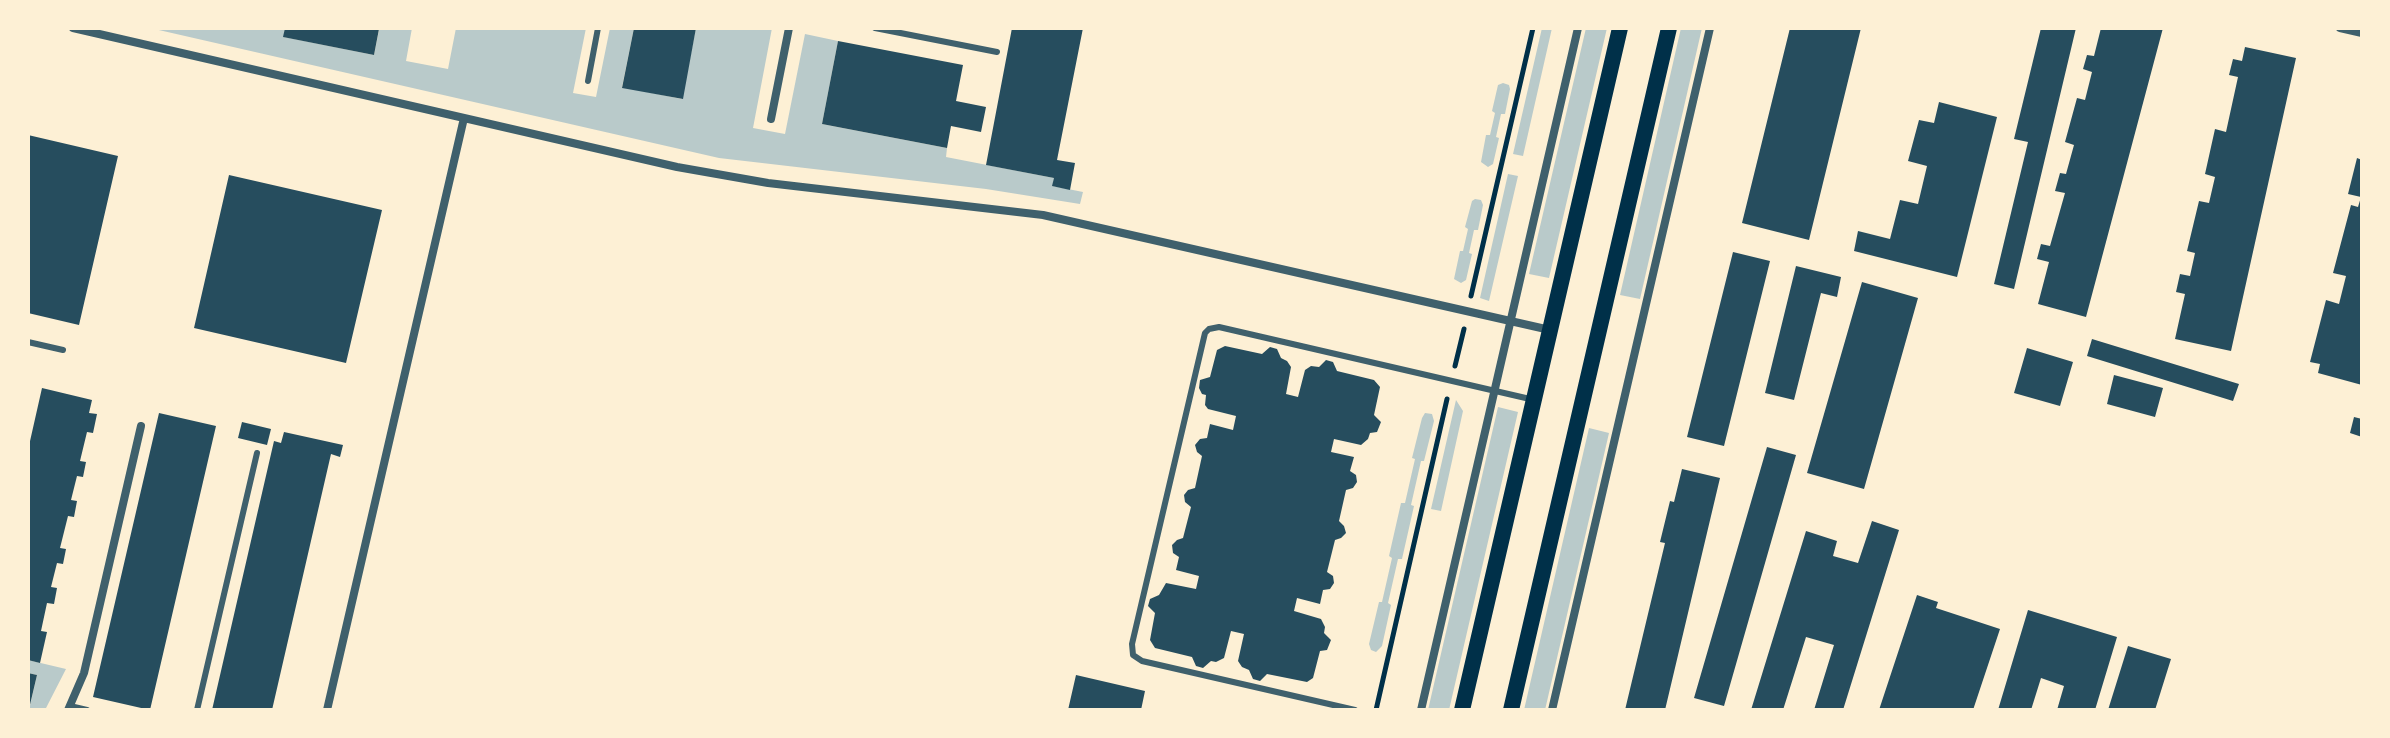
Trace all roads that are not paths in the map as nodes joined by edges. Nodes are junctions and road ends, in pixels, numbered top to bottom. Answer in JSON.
{"nodes":[{"id":1,"x":73,"y":28,"type":"edge"},
{"id":2,"x":598,"y":28,"type":"edge"},
{"id":3,"x":789,"y":28,"type":"edge"},
{"id":4,"x":875,"y":28,"type":"edge"},
{"id":5,"x":1578,"y":28,"type":"edge"},
{"id":6,"x":1620,"y":28,"type":"edge"},
{"id":7,"x":1669,"y":28,"type":"edge"},
{"id":8,"x":1710,"y":28,"type":"edge"},
{"id":9,"x":2340,"y":28,"type":"edge"},
{"id":10,"x":2362,"y":33,"type":"edge"},
{"id":11,"x":997,"y":52,"type":"dead end"},
{"id":12,"x":588,"y":81,"type":"dead end"},
{"id":13,"x":464,"y":118,"type":"junction"},
{"id":14,"x":771,"y":119,"type":"dead end"},
{"id":15,"x":1510,"y":321,"type":"junction"},
{"id":16,"x":1550,"y":330,"type":"junction"},
{"id":17,"x":28,"y":342,"type":"edge"},
{"id":18,"x":63,"y":350,"type":"dead end"},
{"id":19,"x":1494,"y":391,"type":"junction"},
{"id":20,"x":1534,"y":400,"type":"junction"},
{"id":21,"x":141,"y":426,"type":"dead end"},
{"id":22,"x":257,"y":453,"type":"dead end"},
{"id":23,"x":69,"y":708,"type":"edge"},
{"id":24,"x":87,"y":710,"type":"edge"},
{"id":25,"x":197,"y":710,"type":"edge"},
{"id":26,"x":327,"y":710,"type":"edge"},
{"id":27,"x":1355,"y":710,"type":"edge"},
{"id":28,"x":1421,"y":710,"type":"edge"},
{"id":29,"x":1462,"y":710,"type":"edge"},
{"id":30,"x":1511,"y":710,"type":"edge"},
{"id":31,"x":1552,"y":710,"type":"edge"}],
"edges":[{"from":1,"to":13,"type":"street"},
{"from":2,"to":12,"type":"lane"},
{"from":3,"to":14,"type":"street"},
{"from":4,"to":11,"type":"lane"},
{"from":5,"to":15,"type":"street"},
{"from":6,"to":16,"type":"main road"},
{"from":7,"to":30,"type":"main road"},
{"from":8,"to":31,"type":"street"},
{"from":9,"to":10,"type":"street"},
{"from":13,"to":15,"type":"street"},
{"from":13,"to":26,"type":"street"},
{"from":15,"to":16,"type":"street"},
{"from":15,"to":19,"type":"street"},
{"from":16,"to":20,"type":"main road"},
{"from":17,"to":18,"type":"lane"},
{"from":19,"to":20,"type":"lane"},
{"from":19,"to":27,"type":"lane"},
{"from":19,"to":28,"type":"street"},
{"from":20,"to":29,"type":"main road"},
{"from":21,"to":23,"type":"street"},
{"from":22,"to":25,"type":"lane"},
{"from":23,"to":24,"type":"lane"}]}
